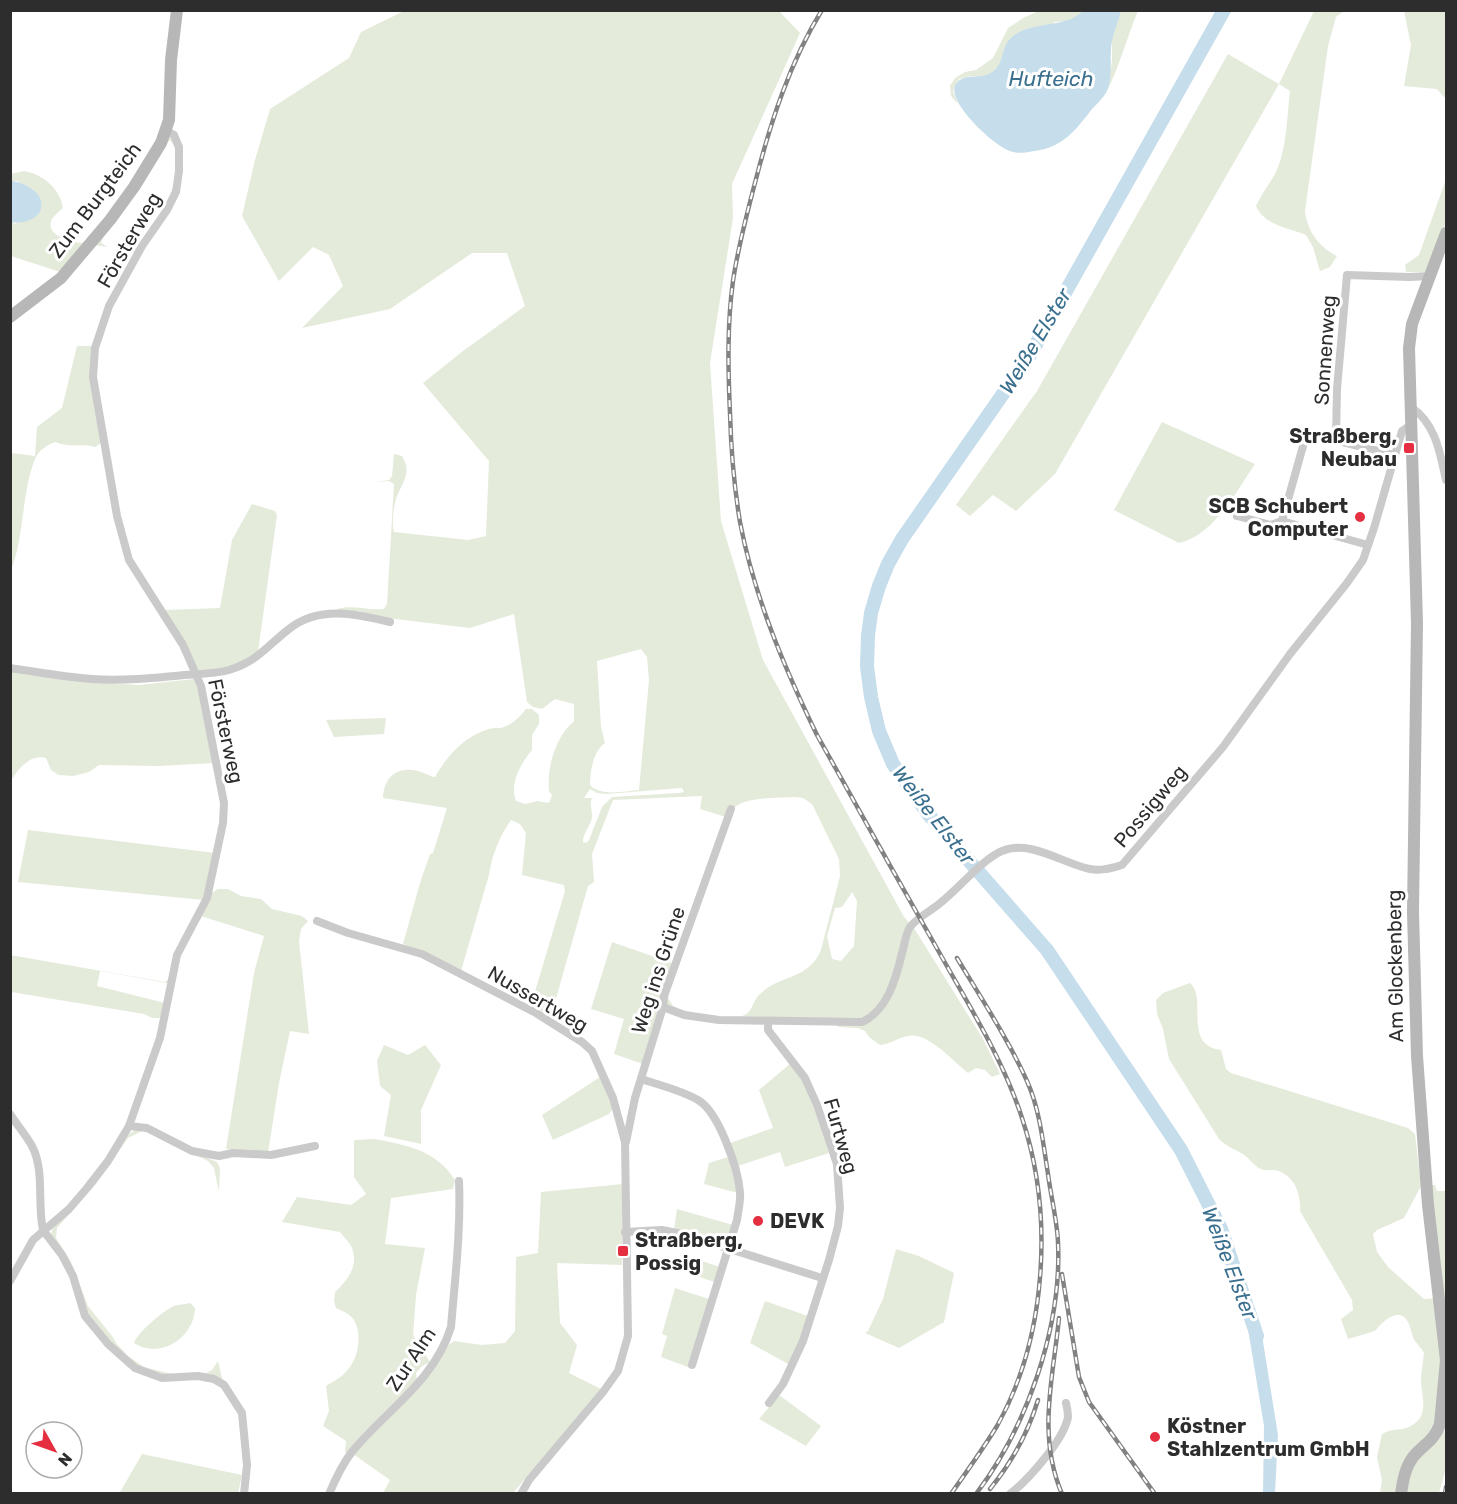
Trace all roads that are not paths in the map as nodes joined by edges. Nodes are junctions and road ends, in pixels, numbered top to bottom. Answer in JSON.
{"nodes":[{"id":1,"x":177,"y":10,"type":"edge"},
{"id":2,"x":167,"y":131,"type":"junction"},
{"id":3,"x":1446,"y":232,"type":"edge"},
{"id":4,"x":1430,"y":276,"type":"junction"},
{"id":5,"x":10,"y":317,"type":"edge"},
{"id":6,"x":1412,"y":408,"type":"junction"},
{"id":7,"x":1412,"y":424,"type":"junction"},
{"id":8,"x":1336,"y":439,"type":"junction"},
{"id":9,"x":1394,"y":455,"type":"junction"},
{"id":10,"x":1446,"y":480,"type":"edge"},
{"id":11,"x":1238,"y":516,"type":"dead end"},
{"id":12,"x":1282,"y":521,"type":"junction"},
{"id":13,"x":1368,"y":545,"type":"junction"},
{"id":14,"x":390,"y":622,"type":"dead end"},
{"id":15,"x":10,"y":668,"type":"edge"},
{"id":16,"x":197,"y":674,"type":"junction"},
{"id":17,"x":731,"y":808,"type":"dead end"},
{"id":18,"x":317,"y":921,"type":"dead end"},
{"id":19,"x":663,"y":1008,"type":"junction"},
{"id":20,"x":768,"y":1021,"type":"junction"},
{"id":21,"x":641,"y":1079,"type":"junction"},
{"id":22,"x":10,"y":1114,"type":"edge"},
{"id":23,"x":129,"y":1126,"type":"junction"},
{"id":24,"x":625,"y":1142,"type":"junction"},
{"id":25,"x":315,"y":1146,"type":"dead end"},
{"id":26,"x":459,"y":1181,"type":"dead end"},
{"id":27,"x":43,"y":1230,"type":"junction"},
{"id":28,"x":626,"y":1232,"type":"junction"},
{"id":29,"x":728,"y":1248,"type":"junction"},
{"id":30,"x":822,"y":1278,"type":"junction"},
{"id":31,"x":10,"y":1281,"type":"edge"},
{"id":32,"x":692,"y":1365,"type":"dead end"},
{"id":33,"x":769,"y":1403,"type":"dead end"},
{"id":34,"x":1066,"y":1403,"type":"dead end"},
{"id":35,"x":244,"y":1494,"type":"edge"},
{"id":36,"x":328,"y":1494,"type":"edge"},
{"id":37,"x":521,"y":1494,"type":"edge"},
{"id":38,"x":1010,"y":1494,"type":"edge"},
{"id":39,"x":1401,"y":1494,"type":"edge"}],
"edges":[{"from":1,"to":2,"type":"main road","name":"Zum Burgteich"},
{"from":2,"to":5,"type":"main road","name":"Zum Burgteich"},
{"from":2,"to":16,"type":"street","name":"Försterweg"},
{"from":3,"to":4,"type":"main road","name":"Am Glockenberg"},
{"from":4,"to":6,"type":"main road","name":"Am Glockenberg"},
{"from":4,"to":8,"type":"street","name":"Sonnenweg"},
{"from":6,"to":7,"type":"main road","name":"Am Glockenberg"},
{"from":6,"to":10,"type":"street"},
{"from":7,"to":9,"type":"street","name":"Possigweg"},
{"from":7,"to":39,"type":"main road","name":"Am Glockenberg"},
{"from":8,"to":9,"type":"street"},
{"from":8,"to":12,"type":"street"},
{"from":9,"to":13,"type":"street","name":"Possigweg"},
{"from":11,"to":12,"type":"street"},
{"from":12,"to":13,"type":"street"},
{"from":13,"to":20,"type":"street","name":"Possigweg"},
{"from":14,"to":16,"type":"street"},
{"from":15,"to":16,"type":"street"},
{"from":16,"to":23,"type":"street","name":"Försterweg"},
{"from":17,"to":19,"type":"street","name":"Weg ins Grüne"},
{"from":18,"to":24,"type":"street","name":"Nussertweg"},
{"from":19,"to":20,"type":"street","name":"Possigweg"},
{"from":19,"to":21,"type":"street","name":"Weg ins Grüne"},
{"from":20,"to":30,"type":"street","name":"Furtweg"},
{"from":21,"to":24,"type":"street","name":"Weg ins Grüne"},
{"from":21,"to":29,"type":"street"},
{"from":22,"to":27,"type":"street"},
{"from":23,"to":25,"type":"street"},
{"from":23,"to":27,"type":"street","name":"Försterweg"},
{"from":24,"to":28,"type":"street","name":"Nussertweg"},
{"from":26,"to":36,"type":"street","name":"Zur Alm"},
{"from":27,"to":31,"type":"street","name":"Försterweg"},
{"from":27,"to":35,"type":"street"},
{"from":28,"to":29,"type":"street"},
{"from":28,"to":37,"type":"street","name":"Nussertweg"},
{"from":29,"to":30,"type":"street"},
{"from":29,"to":32,"type":"street"},
{"from":30,"to":33,"type":"street","name":"Furtweg"},
{"from":34,"to":38,"type":"street"}]}
